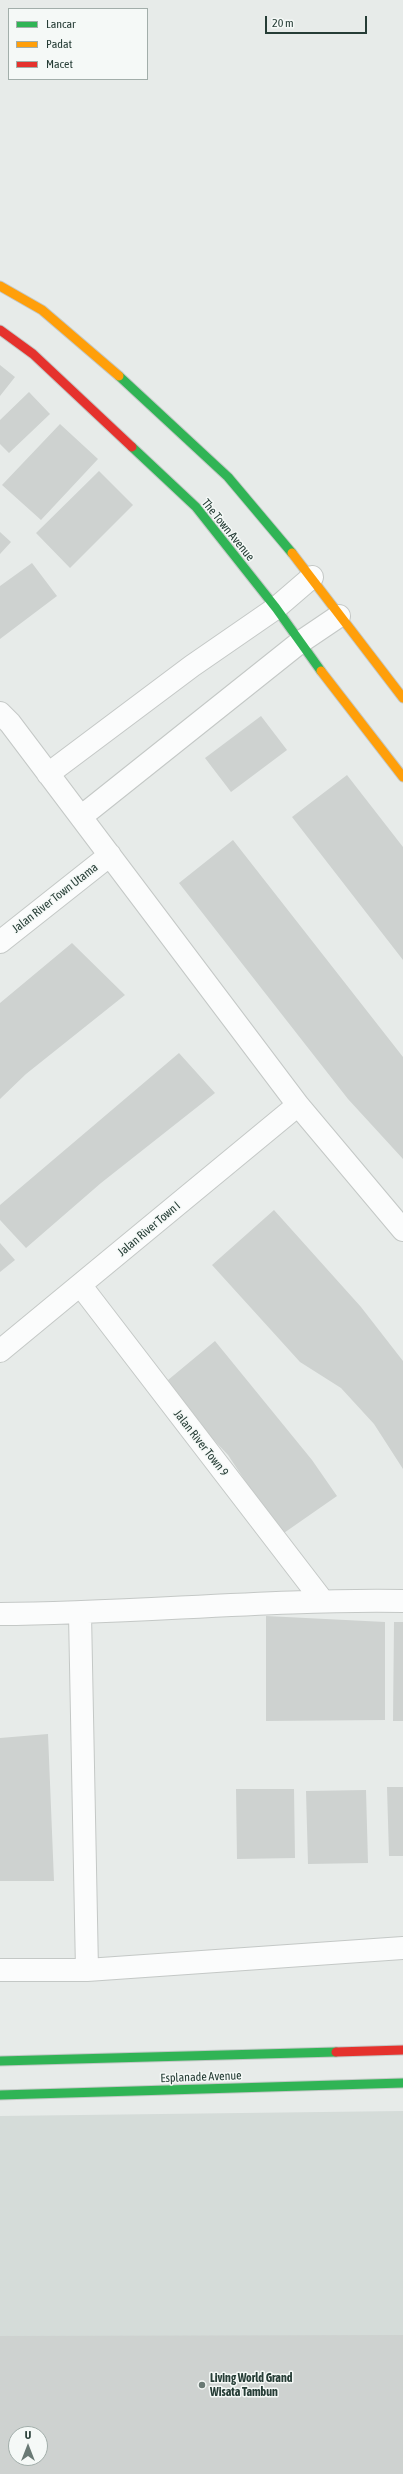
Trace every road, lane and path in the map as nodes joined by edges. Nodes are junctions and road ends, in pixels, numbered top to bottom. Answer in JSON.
{"nodes":[{"id":1,"x":0,"y":286,"type":"edge"},
{"id":2,"x":0,"y":330,"type":"edge"},
{"id":3,"x":312,"y":577,"type":"junction"},
{"id":4,"x":276,"y":608,"type":"junction"},
{"id":5,"x":339,"y":616,"type":"junction"},
{"id":6,"x":299,"y":643,"type":"junction"},
{"id":7,"x":403,"y":698,"type":"edge"},
{"id":8,"x":3,"y":722,"type":"edge"},
{"id":9,"x":48,"y":774,"type":"junction"},
{"id":10,"x":403,"y":777,"type":"edge"},
{"id":11,"x":82,"y":816,"type":"junction"},
{"id":12,"x":110,"y":855,"type":"junction"},
{"id":13,"x":0,"y":942,"type":"edge"},
{"id":14,"x":298,"y":1105,"type":"junction"},
{"id":15,"x":403,"y":1230,"type":"edge"},
{"id":16,"x":81,"y":1286,"type":"junction"},
{"id":17,"x":0,"y":1351,"type":"edge"},
{"id":18,"x":322,"y":1600,"type":"junction"},
{"id":19,"x":403,"y":1601,"type":"edge"},
{"id":20,"x":0,"y":1614,"type":"edge"},
{"id":21,"x":80,"y":1614,"type":"junction"},
{"id":22,"x":403,"y":1948,"type":"edge"},
{"id":23,"x":0,"y":1970,"type":"edge"},
{"id":24,"x":87,"y":1970,"type":"junction"},
{"id":25,"x":403,"y":2050,"type":"edge"},
{"id":26,"x":0,"y":2061,"type":"edge"},
{"id":27,"x":403,"y":2083,"type":"edge"},
{"id":28,"x":0,"y":2095,"type":"edge"}],
"edges":[{"from":1,"to":3,"type":"street"},
{"from":2,"to":4,"type":"street","name":"The Town Avenue"},
{"from":3,"to":4,"type":"street"},
{"from":3,"to":5,"type":"street"},
{"from":4,"to":6,"type":"street","name":"The Town Avenue"},
{"from":4,"to":9,"type":"street"},
{"from":5,"to":6,"type":"street"},
{"from":5,"to":7,"type":"street"},
{"from":6,"to":10,"type":"street","name":"The Town Avenue"},
{"from":6,"to":11,"type":"street"},
{"from":8,"to":9,"type":"street"},
{"from":9,"to":11,"type":"street"},
{"from":11,"to":12,"type":"street"},
{"from":12,"to":13,"type":"street","name":"Jalan River Town Utama"},
{"from":12,"to":14,"type":"street"},
{"from":14,"to":15,"type":"street"},
{"from":14,"to":16,"type":"street","name":"Jalan River Town I"},
{"from":16,"to":17,"type":"street","name":"Jalan River Town I"},
{"from":16,"to":18,"type":"street","name":"Jalan River Town 9"},
{"from":18,"to":19,"type":"street"},
{"from":18,"to":21,"type":"street"},
{"from":20,"to":21,"type":"street"},
{"from":21,"to":24,"type":"street"},
{"from":22,"to":24,"type":"street"},
{"from":23,"to":24,"type":"street"},
{"from":25,"to":26,"type":"street","name":"Esplanade Avenue"},
{"from":27,"to":28,"type":"street","name":"Esplanade Avenue"}]}
